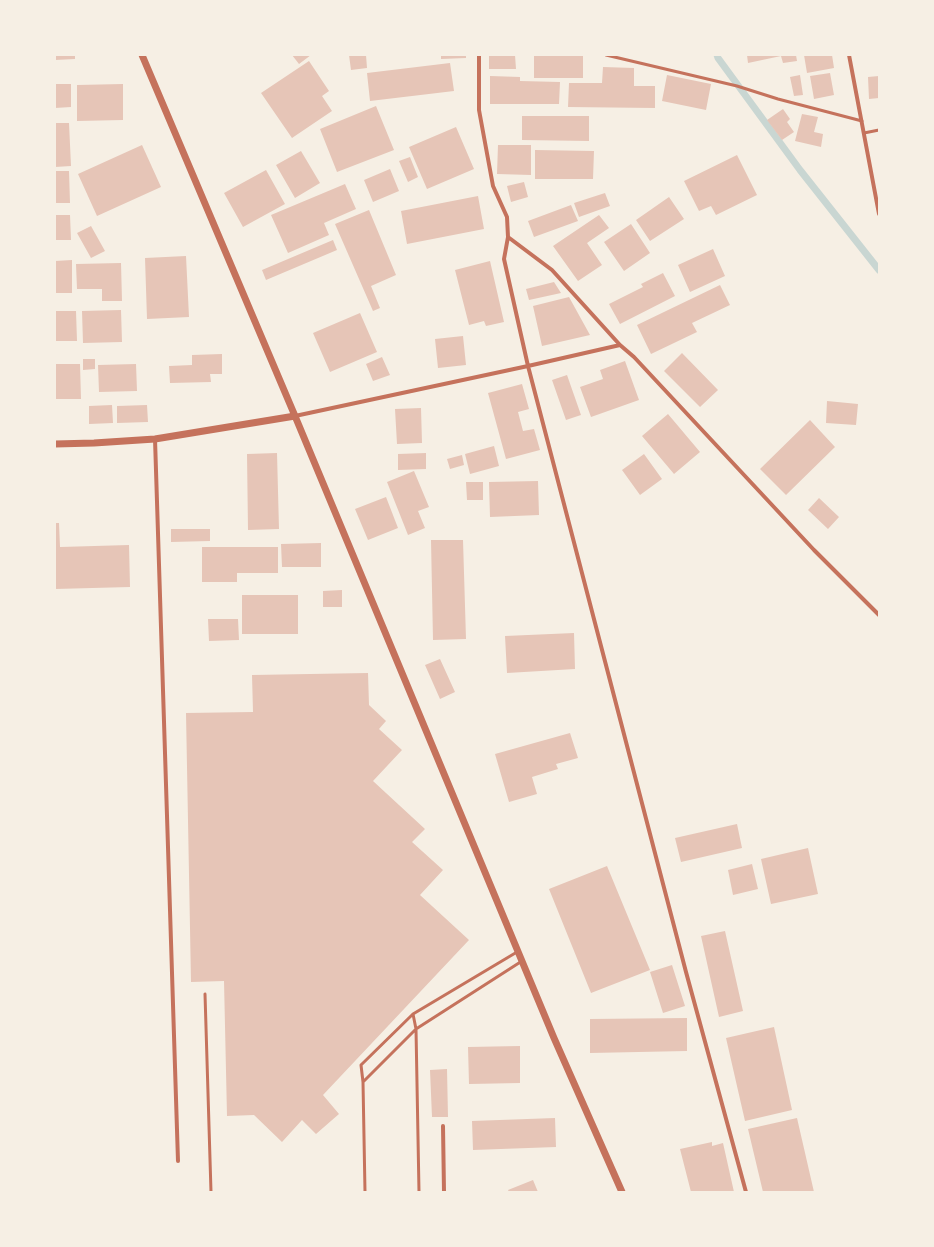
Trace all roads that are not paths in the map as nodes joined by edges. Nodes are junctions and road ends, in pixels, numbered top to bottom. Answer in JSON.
{"nodes":[{"id":1,"x":142,"y":55,"type":"edge"},
{"id":2,"x":479,"y":55,"type":"edge"},
{"id":3,"x":606,"y":55,"type":"edge"},
{"id":4,"x":849,"y":55,"type":"edge"},
{"id":5,"x":862,"y":121,"type":"junction"},
{"id":6,"x":879,"y":130,"type":"edge"},
{"id":7,"x":864,"y":133,"type":"junction"},
{"id":8,"x":879,"y":214,"type":"edge"},
{"id":9,"x":508,"y":238,"type":"junction"},
{"id":10,"x":620,"y":345,"type":"junction"},
{"id":11,"x":528,"y":366,"type":"junction"},
{"id":12,"x":295,"y":416,"type":"junction"},
{"id":13,"x":156,"y":439,"type":"junction"},
{"id":14,"x":55,"y":444,"type":"edge"},
{"id":15,"x":879,"y":615,"type":"edge"},
{"id":16,"x":518,"y":952,"type":"junction"},
{"id":17,"x":522,"y":961,"type":"junction"},
{"id":18,"x":205,"y":994,"type":"dead end"},
{"id":19,"x":413,"y":1014,"type":"junction"},
{"id":20,"x":416,"y":1029,"type":"junction"},
{"id":21,"x":363,"y":1082,"type":"junction"},
{"id":22,"x":443,"y":1126,"type":"dead end"},
{"id":23,"x":178,"y":1161,"type":"dead end"},
{"id":24,"x":211,"y":1192,"type":"edge"},
{"id":25,"x":365,"y":1192,"type":"edge"},
{"id":26,"x":419,"y":1192,"type":"edge"},
{"id":27,"x":444,"y":1192,"type":"edge"},
{"id":28,"x":622,"y":1192,"type":"edge"},
{"id":29,"x":746,"y":1192,"type":"edge"}],
"edges":[{"from":1,"to":12,"type":"street"},
{"from":2,"to":9,"type":"street"},
{"from":3,"to":5,"type":"lane"},
{"from":4,"to":5,"type":"street"},
{"from":5,"to":7,"type":"street"},
{"from":6,"to":7,"type":"lane"},
{"from":7,"to":8,"type":"street"},
{"from":9,"to":10,"type":"street"},
{"from":9,"to":11,"type":"street"},
{"from":10,"to":11,"type":"street"},
{"from":10,"to":15,"type":"street"},
{"from":11,"to":12,"type":"street"},
{"from":11,"to":29,"type":"street"},
{"from":12,"to":13,"type":"street"},
{"from":12,"to":16,"type":"street"},
{"from":13,"to":14,"type":"street"},
{"from":13,"to":23,"type":"street"},
{"from":16,"to":17,"type":"street"},
{"from":16,"to":19,"type":"lane"},
{"from":17,"to":20,"type":"lane"},
{"from":17,"to":28,"type":"street"},
{"from":18,"to":24,"type":"lane"},
{"from":19,"to":20,"type":"lane"},
{"from":19,"to":21,"type":"lane"},
{"from":20,"to":21,"type":"lane"},
{"from":20,"to":26,"type":"lane"},
{"from":21,"to":25,"type":"lane"},
{"from":22,"to":27,"type":"street"}]}
